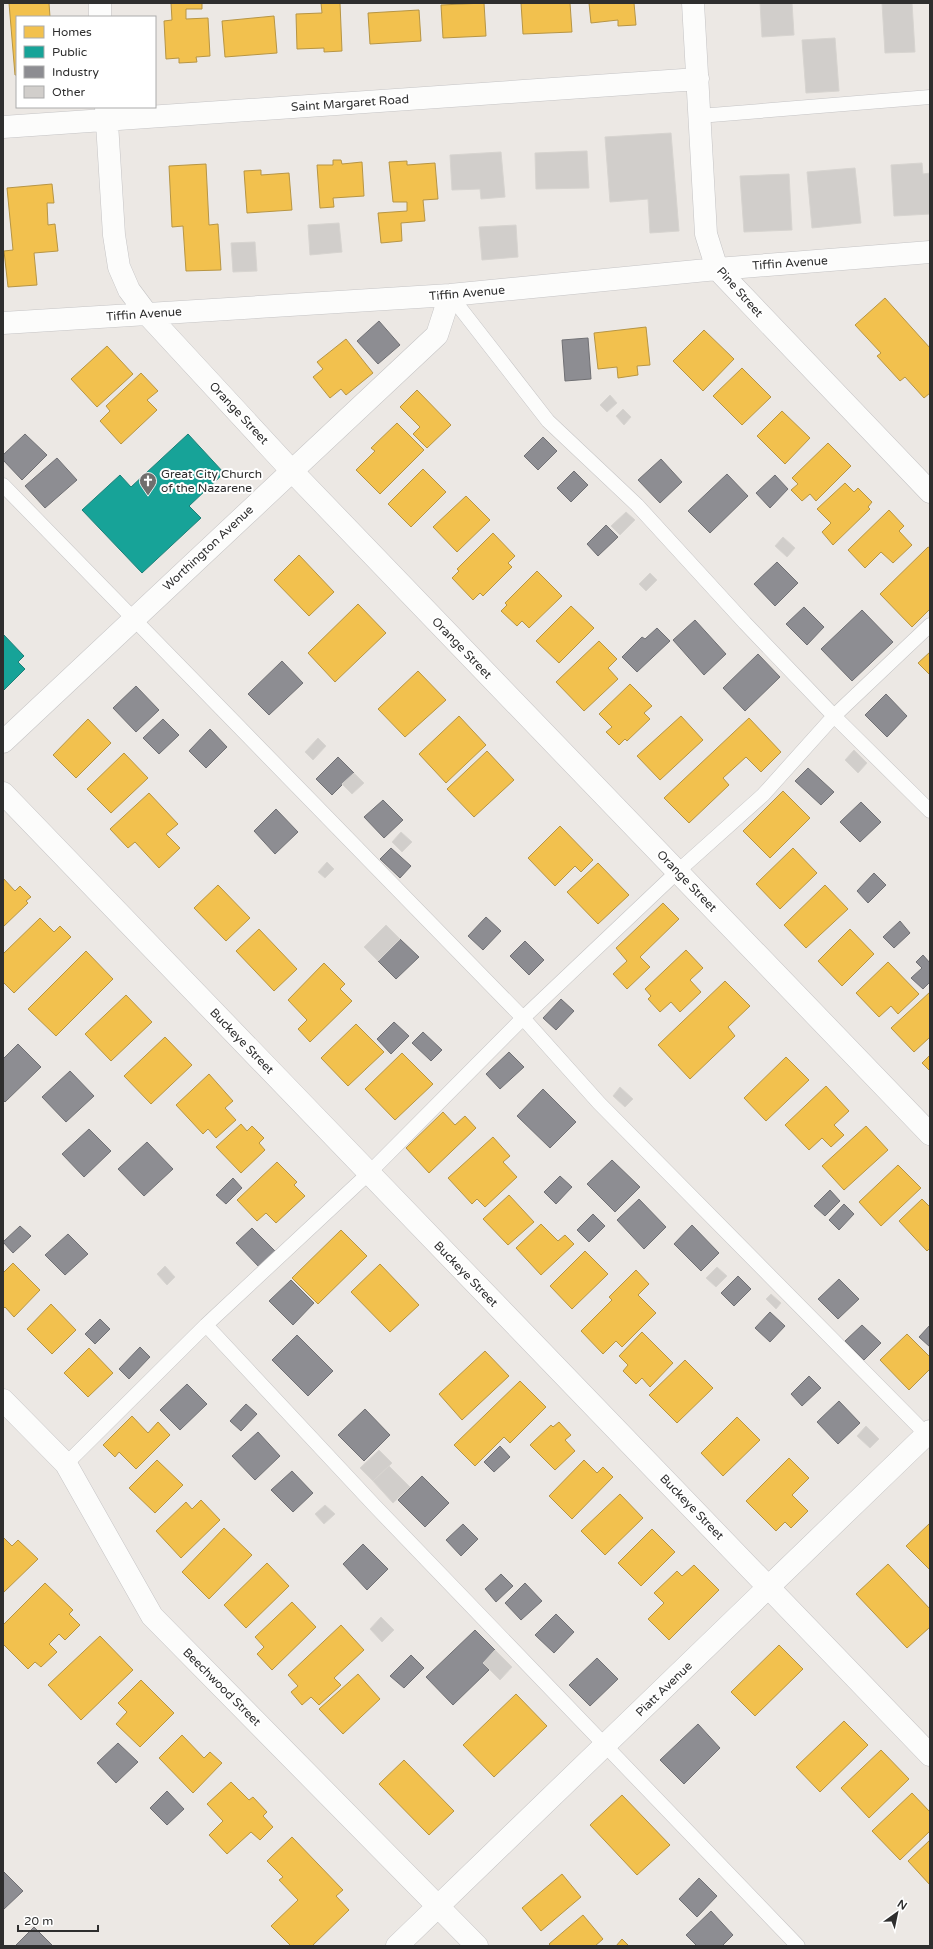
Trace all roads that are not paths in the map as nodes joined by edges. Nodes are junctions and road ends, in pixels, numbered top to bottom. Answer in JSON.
{"nodes":[{"id":1,"x":100,"y":3,"type":"edge"},
{"id":2,"x":693,"y":3,"type":"edge"},
{"id":3,"x":100,"y":16,"type":"edge"},
{"id":4,"x":698,"y":79,"type":"junction"},
{"id":5,"x":930,"y":97,"type":"edge"},
{"id":6,"x":107,"y":113,"type":"edge"},
{"id":7,"x":699,"y":116,"type":"junction"},
{"id":8,"x":3,"y":127,"type":"edge"},
{"id":9,"x":930,"y":252,"type":"edge"},
{"id":10,"x":717,"y":269,"type":"junction"},
{"id":11,"x":450,"y":295,"type":"junction"},
{"id":12,"x":147,"y":314,"type":"junction"},
{"id":13,"x":3,"y":323,"type":"edge"},
{"id":14,"x":291,"y":470,"type":"junction"},
{"id":15,"x":3,"y":485,"type":"edge"},
{"id":16,"x":930,"y":492,"type":"edge"},
{"id":17,"x":132,"y":619,"type":"junction"},
{"id":18,"x":930,"y":625,"type":"edge"},
{"id":19,"x":834,"y":716,"type":"junction"},
{"id":20,"x":3,"y":742,"type":"edge"},
{"id":21,"x":3,"y":793,"type":"edge"},
{"id":22,"x":930,"y":811,"type":"edge"},
{"id":23,"x":677,"y":872,"type":"junction"},
{"id":24,"x":523,"y":1018,"type":"junction"},
{"id":25,"x":930,"y":1134,"type":"edge"},
{"id":26,"x":369,"y":1173,"type":"junction"},
{"id":27,"x":206,"y":1325,"type":"junction"},
{"id":28,"x":3,"y":1400,"type":"edge"},
{"id":29,"x":928,"y":1433,"type":"edge"},
{"id":30,"x":66,"y":1464,"type":"junction"},
{"id":31,"x":770,"y":1588,"type":"junction"},
{"id":32,"x":606,"y":1745,"type":"junction"},
{"id":33,"x":930,"y":1755,"type":"edge"},
{"id":34,"x":438,"y":1906,"type":"junction"},
{"id":35,"x":397,"y":1946,"type":"edge"},
{"id":36,"x":477,"y":1946,"type":"edge"},
{"id":37,"x":798,"y":1946,"type":"edge"}],
"edges":[{"from":1,"to":3,"type":"street"},
{"from":2,"to":4,"type":"street","name":"Pine Street"},
{"from":4,"to":6,"type":"street","name":"Saint Margaret Road"},
{"from":4,"to":7,"type":"street","name":"Pine Street"},
{"from":5,"to":7,"type":"lane"},
{"from":6,"to":8,"type":"street","name":"Saint Margaret Road"},
{"from":6,"to":12,"type":"street","name":"Orange Street"},
{"from":7,"to":10,"type":"street","name":"Pine Street"},
{"from":9,"to":10,"type":"street","name":"Tiffin Avenue"},
{"from":10,"to":11,"type":"street","name":"Tiffin Avenue"},
{"from":10,"to":16,"type":"street","name":"Pine Street"},
{"from":11,"to":12,"type":"street","name":"Tiffin Avenue"},
{"from":11,"to":14,"type":"street","name":"Worthington Avenue"},
{"from":11,"to":19,"type":"lane"},
{"from":12,"to":13,"type":"street","name":"Tiffin Avenue"},
{"from":12,"to":14,"type":"street","name":"Orange Street"},
{"from":14,"to":17,"type":"street","name":"Worthington Avenue"},
{"from":14,"to":23,"type":"street","name":"Orange Street"},
{"from":15,"to":17,"type":"lane"},
{"from":17,"to":20,"type":"street","name":"Worthington Avenue"},
{"from":17,"to":24,"type":"lane"},
{"from":18,"to":19,"type":"lane"},
{"from":19,"to":22,"type":"lane"},
{"from":19,"to":23,"type":"lane"},
{"from":21,"to":26,"type":"street","name":"Buckeye Street"},
{"from":23,"to":24,"type":"lane"},
{"from":23,"to":25,"type":"street","name":"Orange Street"},
{"from":24,"to":26,"type":"lane"},
{"from":24,"to":29,"type":"lane"},
{"from":26,"to":27,"type":"lane"},
{"from":26,"to":31,"type":"street","name":"Buckeye Street"},
{"from":27,"to":30,"type":"lane"},
{"from":27,"to":32,"type":"lane"},
{"from":28,"to":30,"type":"street","name":"Beechwood Street"},
{"from":29,"to":31,"type":"street","name":"Piatt Avenue"},
{"from":30,"to":34,"type":"street","name":"Beechwood Street"},
{"from":31,"to":32,"type":"street","name":"Piatt Avenue"},
{"from":31,"to":33,"type":"street","name":"Buckeye Street"},
{"from":32,"to":34,"type":"street","name":"Piatt Avenue"},
{"from":32,"to":37,"type":"lane"},
{"from":34,"to":35,"type":"street","name":"Piatt Avenue"},
{"from":34,"to":36,"type":"street","name":"Beechwood Street"}]}
